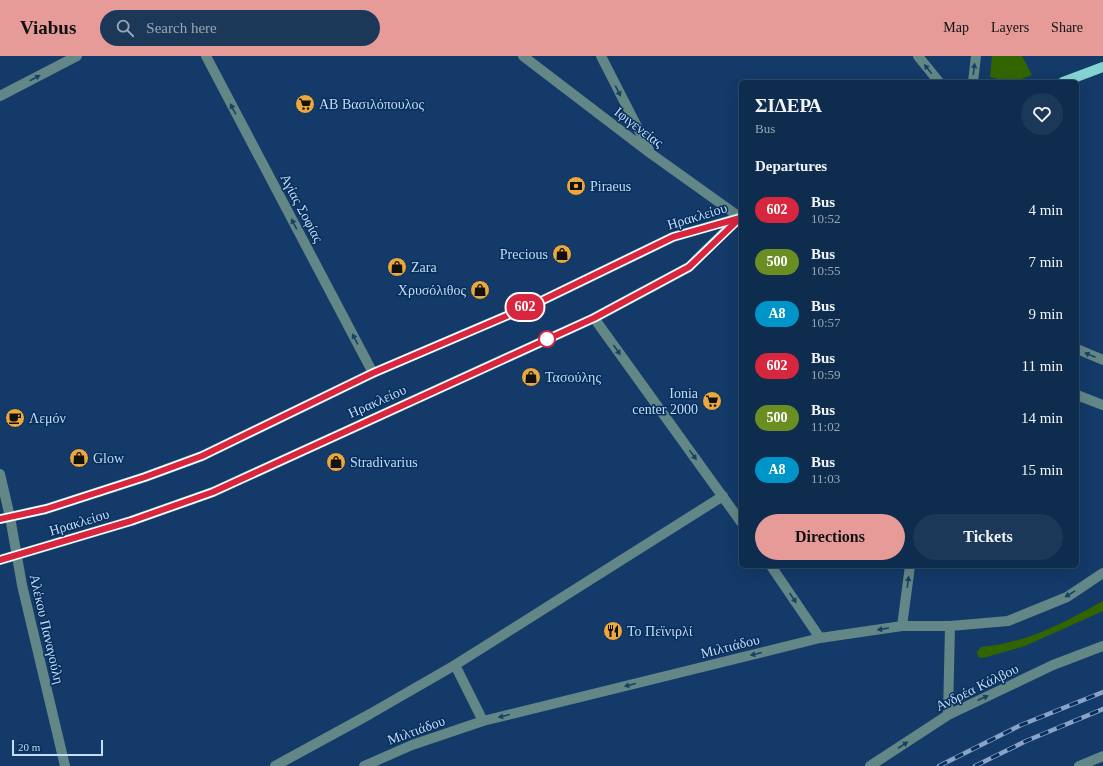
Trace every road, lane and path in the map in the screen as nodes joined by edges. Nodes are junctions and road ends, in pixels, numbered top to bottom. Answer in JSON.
{"nodes":[{"id":1,"x":77,"y":56,"type":"edge"},
{"id":2,"x":206,"y":56,"type":"edge"},
{"id":3,"x":523,"y":56,"type":"edge"},
{"id":4,"x":601,"y":56,"type":"edge"},
{"id":5,"x":918,"y":56,"type":"edge"},
{"id":6,"x":976,"y":56,"type":"edge"},
{"id":7,"x":1103,"y":67,"type":"edge"},
{"id":8,"x":937,"y":80,"type":"edge"},
{"id":9,"x":973,"y":80,"type":"edge"},
{"id":10,"x":1068,"y":80,"type":"edge"},
{"id":11,"x":0,"y":96,"type":"edge"},
{"id":12,"x":650,"y":153,"type":"junction"},
{"id":13,"x":739,"y":217,"type":"edge"},
{"id":14,"x":739,"y":219,"type":"edge"},
{"id":15,"x":739,"y":220,"type":"edge"},
{"id":16,"x":594,"y":318,"type":"junction"},
{"id":17,"x":1079,"y":350,"type":"edge"},
{"id":18,"x":1103,"y":360,"type":"edge"},
{"id":19,"x":373,"y":373,"type":"junction"},
{"id":20,"x":1079,"y":396,"type":"edge"},
{"id":21,"x":1103,"y":405,"type":"edge"},
{"id":22,"x":0,"y":474,"type":"edge"},
{"id":23,"x":723,"y":496,"type":"junction"},
{"id":24,"x":5,"y":518,"type":"edge"},
{"id":25,"x":739,"y":519,"type":"edge"},
{"id":26,"x":16,"y":556,"type":"junction"},
{"id":27,"x":0,"y":560,"type":"edge"},
{"id":28,"x":772,"y":568,"type":"edge"},
{"id":29,"x":910,"y":568,"type":"edge"},
{"id":30,"x":1103,"y":573,"type":"edge"},
{"id":31,"x":902,"y":626,"type":"junction"},
{"id":32,"x":950,"y":626,"type":"junction"},
{"id":33,"x":820,"y":638,"type":"junction"},
{"id":34,"x":1103,"y":646,"type":"edge"},
{"id":35,"x":455,"y":665,"type":"junction"},
{"id":36,"x":948,"y":715,"type":"junction"},
{"id":37,"x":483,"y":721,"type":"junction"},
{"id":38,"x":1103,"y":756,"type":"edge"},
{"id":39,"x":65,"y":766,"type":"edge"},
{"id":40,"x":276,"y":766,"type":"edge"},
{"id":41,"x":364,"y":766,"type":"edge"},
{"id":42,"x":870,"y":766,"type":"edge"},
{"id":43,"x":1079,"y":766,"type":"edge"}],
"edges":[{"from":11,"to":1,"type":"street","one_way":true},
{"from":19,"to":2,"type":"street","name":"Αγίας Σοφίας","one_way":true},
{"from":3,"to":12,"type":"street","name":"Ιφιγενείας"},
{"from":4,"to":12,"type":"street","one_way":true},
{"from":8,"to":5,"type":"street","one_way":true},
{"from":9,"to":6,"type":"street","one_way":true},
{"from":7,"to":10,"type":"main road"},
{"from":12,"to":13,"type":"street","name":"Ιφιγενείας"},
{"from":14,"to":19,"type":"main road","name":"Ηρακλείου"},
{"from":15,"to":16,"type":"main road","name":"Ηρακλείου"},
{"from":16,"to":23,"type":"street","one_way":true},
{"from":16,"to":26,"type":"main road","name":"Ηρακλείου"},
{"from":18,"to":17,"type":"street","one_way":true},
{"from":19,"to":24,"type":"main road","name":"Ηρακλείου"},
{"from":20,"to":21,"type":"street"},
{"from":22,"to":24,"type":"street","name":"Αλέκου Παναγούλη"},
{"from":23,"to":25,"type":"street"},
{"from":23,"to":35,"type":"street"},
{"from":24,"to":26,"type":"street","name":"Αλέκου Παναγούλη"},
{"from":26,"to":27,"type":"main road","name":"Ηρακλείου"},
{"from":26,"to":39,"type":"street","name":"Αλέκου Παναγούλη"},
{"from":28,"to":33,"type":"street","one_way":true},
{"from":31,"to":29,"type":"street","one_way":true},
{"from":30,"to":32,"type":"street","name":"Μιλτιάδου","one_way":true},
{"from":31,"to":32,"type":"street","name":"Μιλτιάδου"},
{"from":31,"to":33,"type":"street","name":"Μιλτιάδου","one_way":true},
{"from":32,"to":36,"type":"street"},
{"from":33,"to":37,"type":"street","name":"Μιλτιάδου","one_way":true},
{"from":36,"to":34,"type":"street","name":"Ανδρέα Κάλβου","one_way":true},
{"from":35,"to":37,"type":"street"},
{"from":35,"to":40,"type":"street"},
{"from":42,"to":36,"type":"street","name":"Ανδρέα Κάλβου","one_way":true},
{"from":37,"to":41,"type":"street","name":"Μιλτιάδου"},
{"from":38,"to":43,"type":"street"}]}
